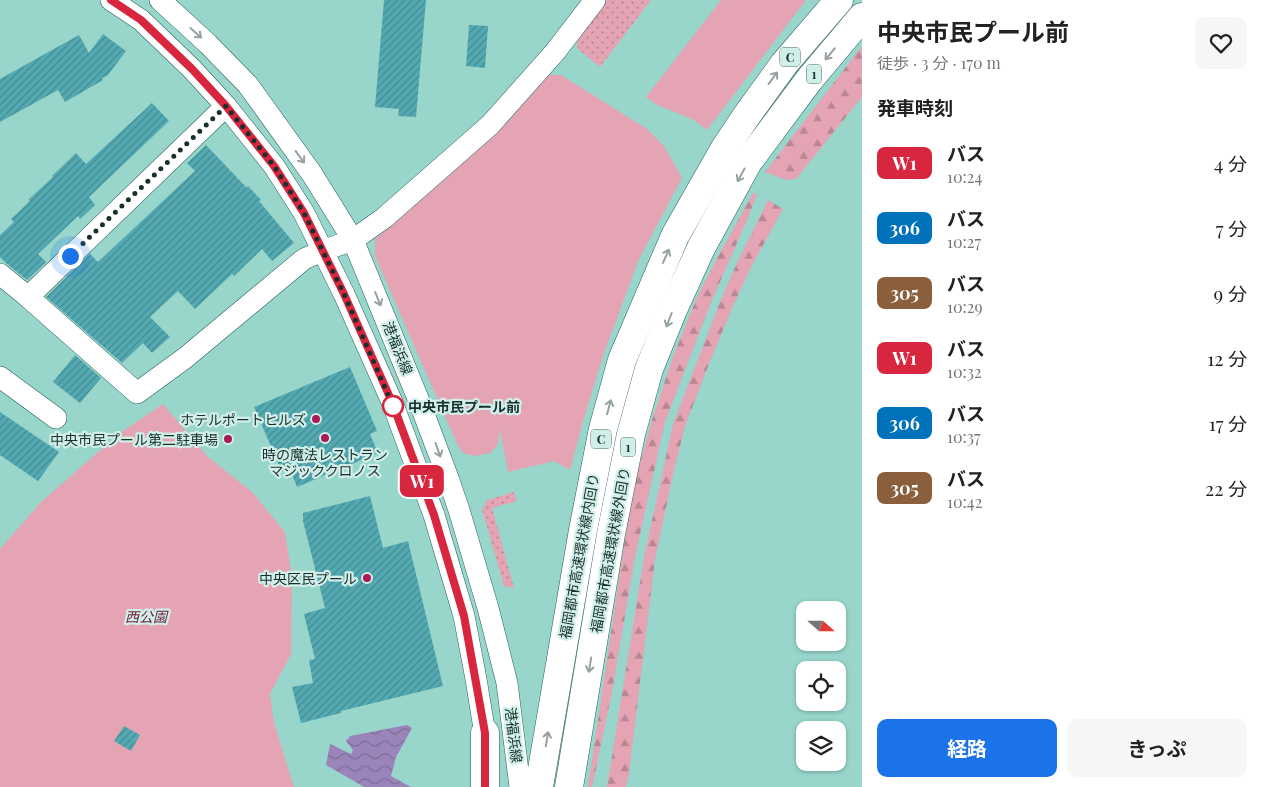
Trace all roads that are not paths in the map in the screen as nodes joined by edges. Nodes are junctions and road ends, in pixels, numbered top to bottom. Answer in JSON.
{"nodes":[{"id":1,"x":111,"y":0,"type":"edge"},
{"id":2,"x":160,"y":0,"type":"edge"},
{"id":3,"x":595,"y":0,"type":"edge"},
{"id":4,"x":839,"y":0,"type":"edge"},
{"id":5,"x":862,"y":17,"type":"edge"},
{"id":6,"x":226,"y":106,"type":"junction"},
{"id":7,"x":353,"y":240,"type":"junction"},
{"id":8,"x":322,"y":251,"type":"junction"},
{"id":9,"x":1,"y":278,"type":"edge"},
{"id":10,"x":28,"y":296,"type":"junction"},
{"id":11,"x":0,"y":377,"type":"edge"},
{"id":12,"x":56,"y":418,"type":"dead end"},
{"id":13,"x":485,"y":733,"type":"junction"},
{"id":14,"x":485,"y":787,"type":"edge"},
{"id":15,"x":492,"y":787,"type":"edge"},
{"id":16,"x":520,"y":787,"type":"edge"},
{"id":17,"x":539,"y":787,"type":"edge"},
{"id":18,"x":569,"y":787,"type":"edge"}],
"edges":[{"from":1,"to":6,"type":"street","name":"港福浜線"},
{"from":2,"to":7,"type":"street","name":"港福浜線","one_way":true},
{"from":3,"to":7,"type":"street"},
{"from":17,"to":4,"type":"highway","name":"福岡都市高速環状線内回り","number":"C","one_way":true},
{"from":5,"to":18,"type":"highway","name":"福岡都市高速環状線外回り","number":"1","one_way":true},
{"from":6,"to":8,"type":"street","name":"港福浜線"},
{"from":6,"to":10,"type":"street"},
{"from":7,"to":8,"type":"street"},
{"from":7,"to":16,"type":"street","name":"港福浜線","one_way":true},
{"from":8,"to":10,"type":"street"},
{"from":8,"to":13,"type":"street","name":"港福浜線"},
{"from":9,"to":10,"type":"street"},
{"from":11,"to":12,"type":"street"},
{"from":13,"to":14,"type":"highway"},
{"from":13,"to":15,"type":"street","name":"港福浜線"}]}
